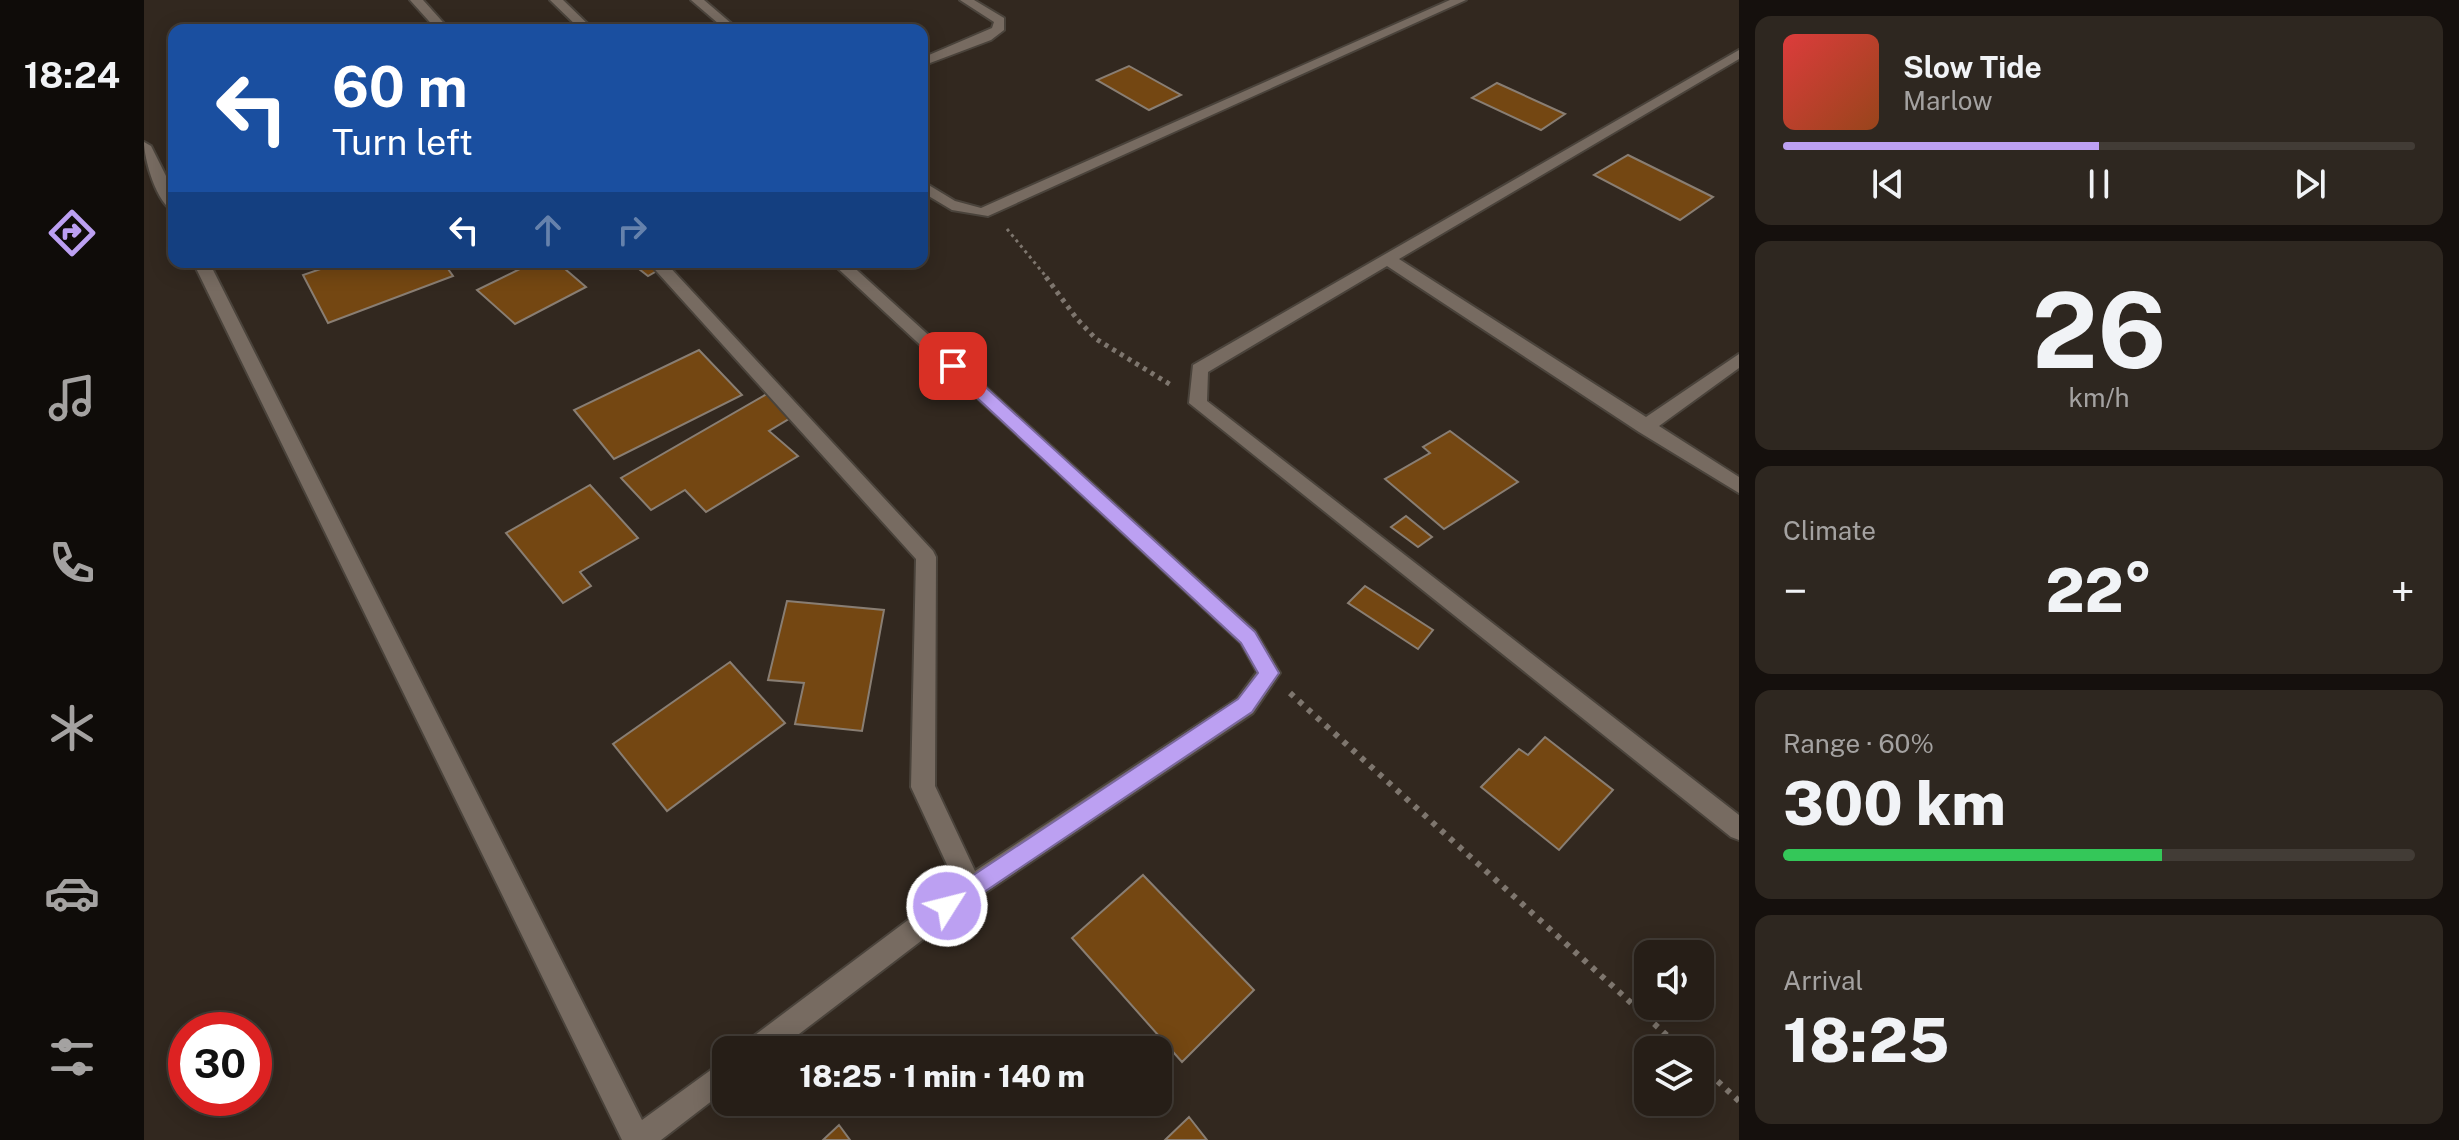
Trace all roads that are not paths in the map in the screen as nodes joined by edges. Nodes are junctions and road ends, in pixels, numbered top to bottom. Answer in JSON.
{"nodes":[{"id":1,"x":416,"y":0,"type":"edge"},
{"id":2,"x":556,"y":0,"type":"edge"},
{"id":3,"x":697,"y":0,"type":"edge"},
{"id":4,"x":966,"y":0,"type":"edge"},
{"id":5,"x":1460,"y":0,"type":"edge"},
{"id":6,"x":438,"y":24,"type":"edge"},
{"id":7,"x":582,"y":24,"type":"edge"},
{"id":8,"x":726,"y":24,"type":"edge"},
{"id":9,"x":1739,"y":54,"type":"edge"},
{"id":10,"x":928,"y":60,"type":"edge"},
{"id":11,"x":144,"y":146,"type":"edge"},
{"id":12,"x":168,"y":184,"type":"edge"},
{"id":13,"x":928,"y":190,"type":"edge"},
{"id":14,"x":1387,"y":259,"type":"junction"},
{"id":15,"x":204,"y":268,"type":"edge"},
{"id":16,"x":661,"y":268,"type":"edge"},
{"id":17,"x":846,"y":268,"type":"edge"},
{"id":18,"x":1739,"y":360,"type":"edge"},
{"id":19,"x":1645,"y":427,"type":"junction"},
{"id":20,"x":1739,"y":486,"type":"edge"},
{"id":21,"x":1739,"y":829,"type":"edge"},
{"id":22,"x":971,"y":888,"type":"junction"},
{"id":23,"x":775,"y":1036,"type":"edge"},
{"id":24,"x":712,"y":1084,"type":"edge"},
{"id":25,"x":637,"y":1140,"type":"edge"}],
"edges":[{"from":1,"to":6,"type":"street"},
{"from":2,"to":7,"type":"street"},
{"from":3,"to":8,"type":"street"},
{"from":4,"to":10,"type":"street"},
{"from":5,"to":13,"type":"street"},
{"from":9,"to":14,"type":"street"},
{"from":11,"to":12,"type":"street"},
{"from":14,"to":19,"type":"street"},
{"from":14,"to":21,"type":"street"},
{"from":15,"to":25,"type":"street"},
{"from":16,"to":22,"type":"street"},
{"from":17,"to":22,"type":"street"},
{"from":18,"to":19,"type":"street"},
{"from":19,"to":20,"type":"street"},
{"from":22,"to":23,"type":"street"},
{"from":24,"to":25,"type":"street"}]}
